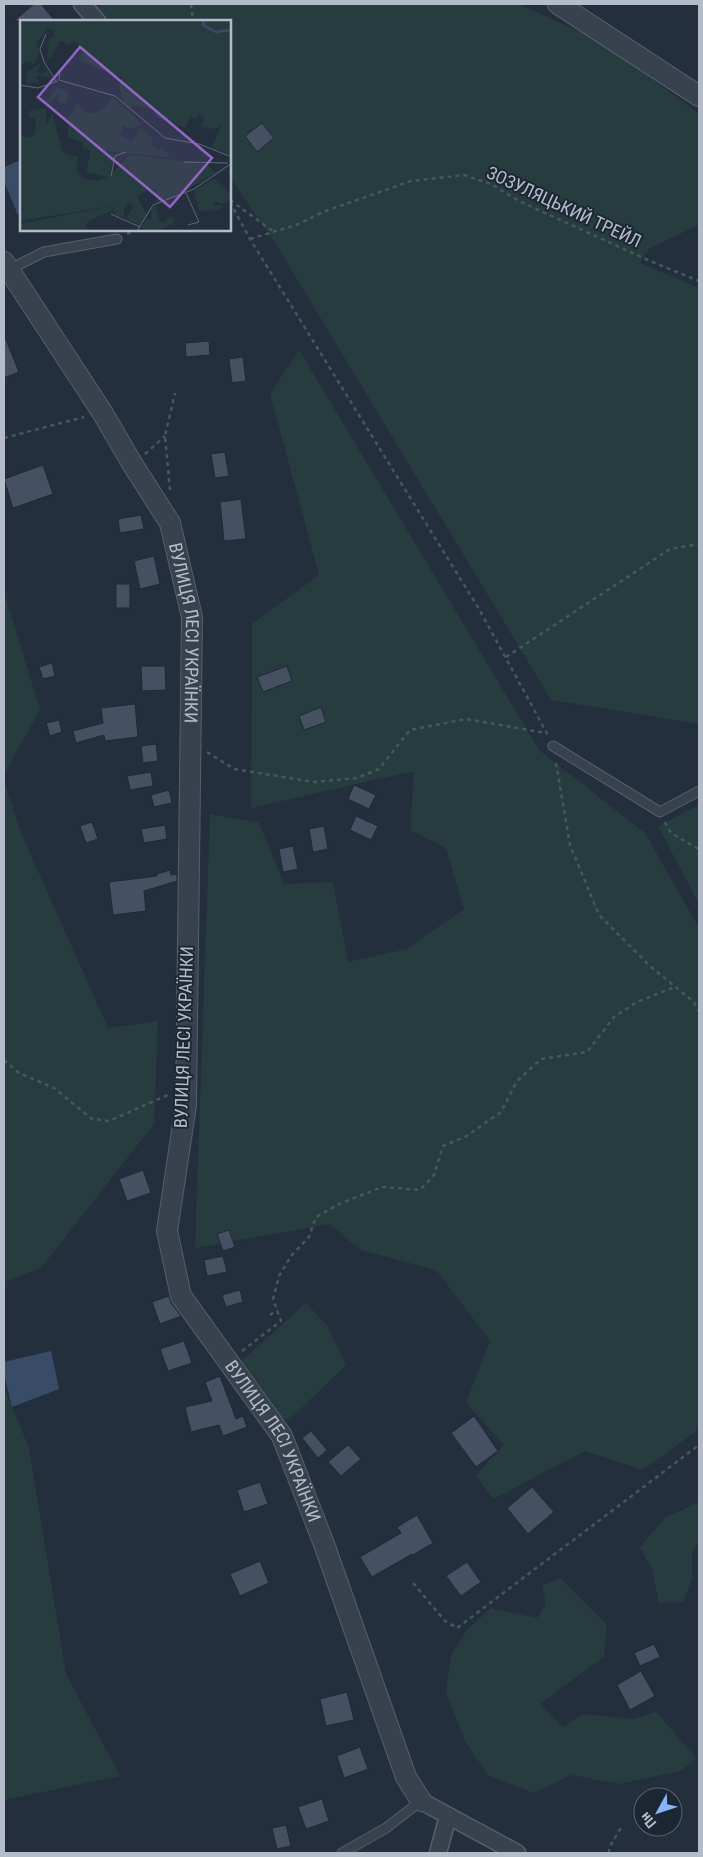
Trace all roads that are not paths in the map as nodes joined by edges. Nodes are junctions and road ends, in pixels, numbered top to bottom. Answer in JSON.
{"nodes":[{"id":1,"x":82,"y":4,"type":"edge"},
{"id":2,"x":558,"y":4,"type":"edge"},
{"id":3,"x":96,"y":20,"type":"edge"},
{"id":4,"x":699,"y":96,"type":"edge"},
{"id":5,"x":117,"y":239,"type":"dead end"},
{"id":6,"x":6,"y":266,"type":"edge"},
{"id":7,"x":554,"y":746,"type":"road end"},
{"id":8,"x":699,"y":791,"type":"edge"},
{"id":9,"x":421,"y":1801,"type":"junction"},
{"id":10,"x":448,"y":1816,"type":"junction"},
{"id":11,"x":342,"y":1853,"type":"edge"},
{"id":12,"x":438,"y":1853,"type":"edge"},
{"id":13,"x":517,"y":1853,"type":"edge"}],
"edges":[{"from":1,"to":3,"type":"street"},
{"from":2,"to":4,"type":"street"},
{"from":5,"to":6,"type":"lane"},
{"from":6,"to":9,"type":"street","name":"ВУЛИЦЯ ЛЕСІ УКРАЇНКИ"},
{"from":7,"to":8,"type":"lane"},
{"from":9,"to":10,"type":"street"},
{"from":9,"to":11,"type":"lane"},
{"from":10,"to":12,"type":"street"},
{"from":10,"to":13,"type":"street"}]}
